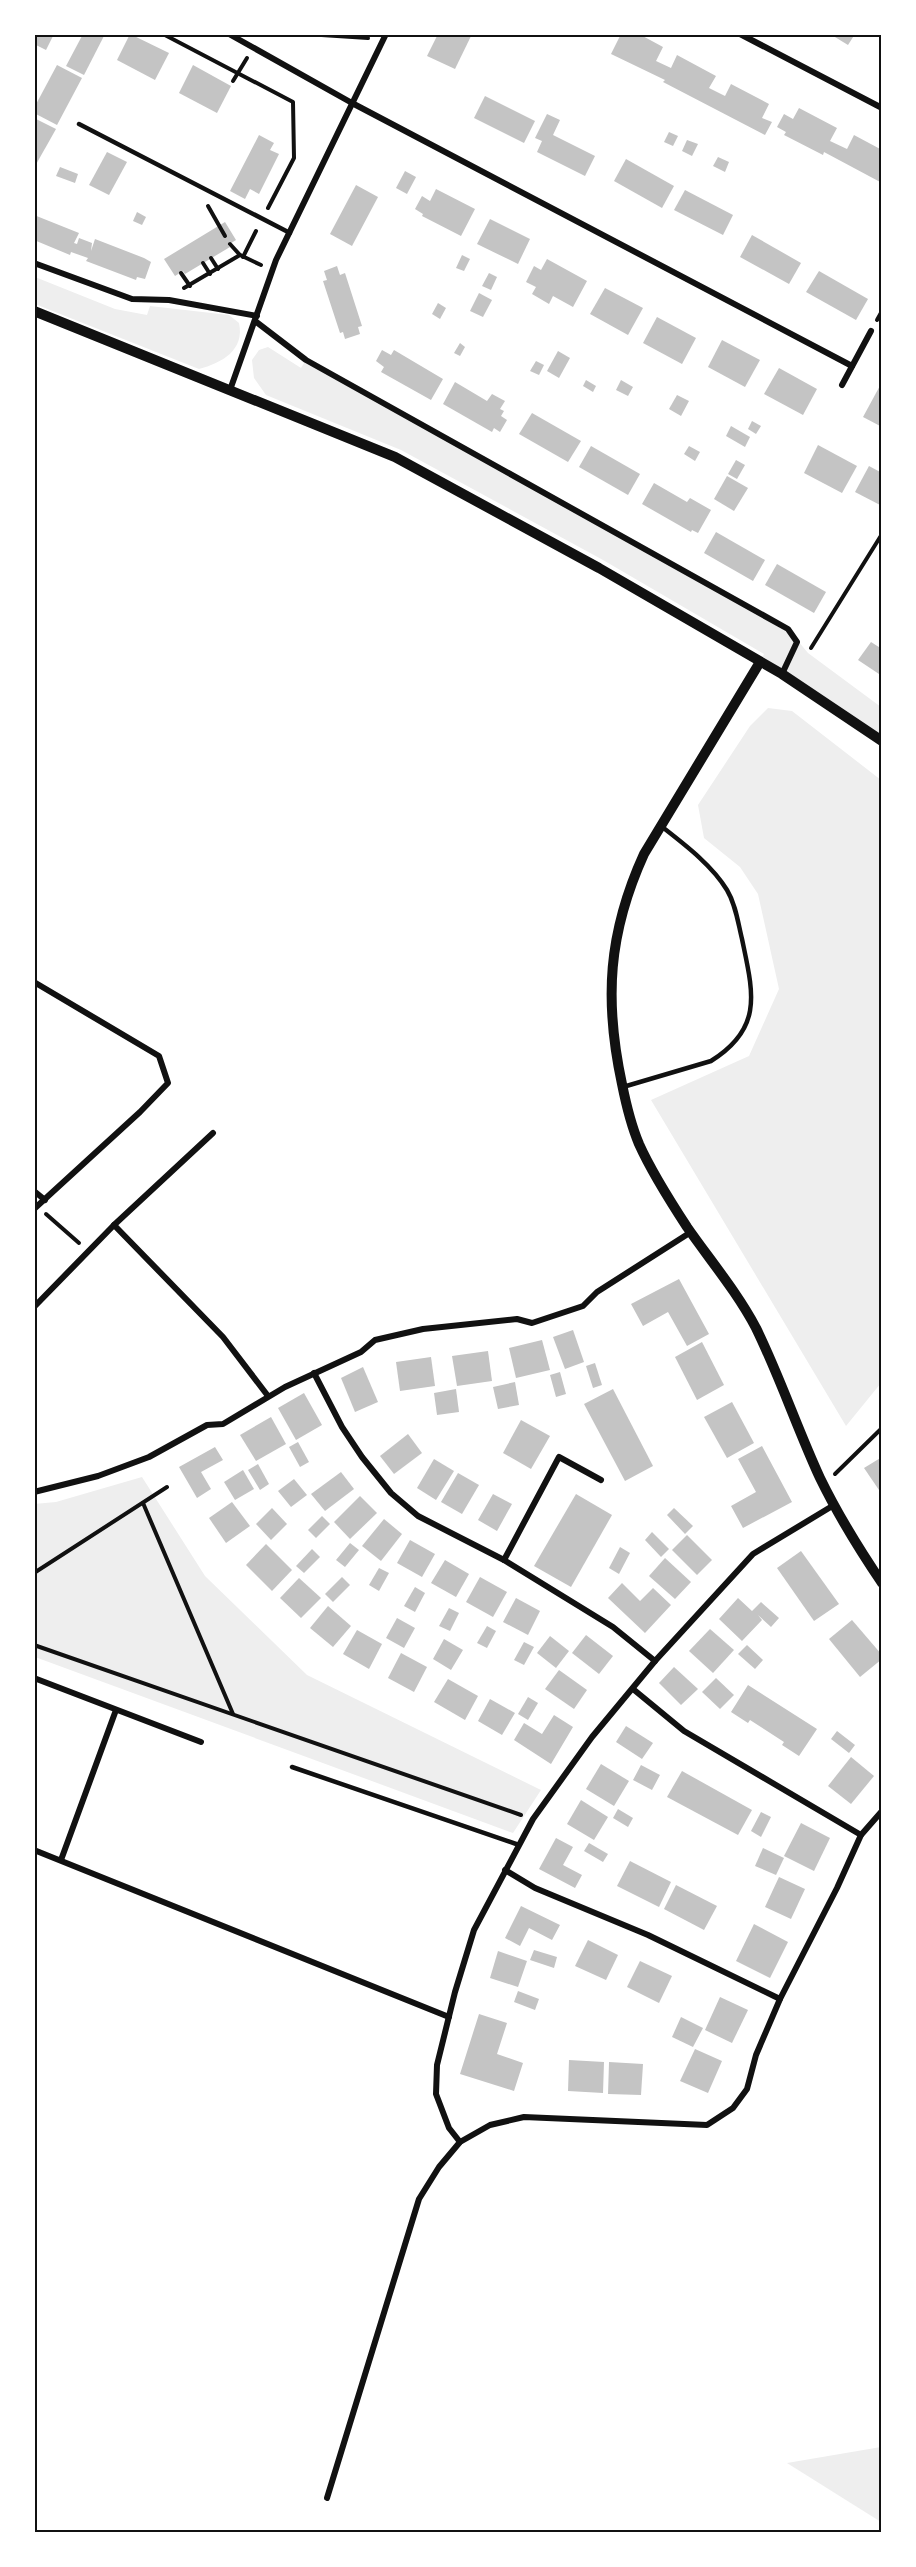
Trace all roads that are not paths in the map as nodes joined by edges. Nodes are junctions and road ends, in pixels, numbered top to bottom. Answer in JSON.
{"nodes":[{"id":1,"x":229,"y":34,"type":"edge"},
{"id":2,"x":740,"y":34,"type":"edge"},
{"id":3,"x":386,"y":36,"type":"edge"},
{"id":4,"x":352,"y":103,"type":"junction"},
{"id":5,"x":882,"y":108,"type":"edge"},
{"id":6,"x":79,"y":124,"type":"dead end"},
{"id":7,"x":290,"y":233,"type":"junction"},
{"id":8,"x":34,"y":263,"type":"edge"},
{"id":9,"x":34,"y":311,"type":"edge"},
{"id":10,"x":256,"y":318,"type":"junction"},
{"id":11,"x":871,"y":331,"type":"dead end"},
{"id":12,"x":852,"y":366,"type":"junction"},
{"id":13,"x":842,"y":385,"type":"dead end"},
{"id":14,"x":230,"y":390,"type":"junction"},
{"id":15,"x":760,"y":662,"type":"junction"},
{"id":16,"x":782,"y":674,"type":"junction"},
{"id":17,"x":882,"y":741,"type":"edge"},
{"id":18,"x":661,"y":826,"type":"junction"},
{"id":19,"x":34,"y":982,"type":"edge"},
{"id":20,"x":623,"y":1087,"type":"junction"},
{"id":21,"x":213,"y":1132,"type":"dead end"},
{"id":22,"x":34,"y":1191,"type":"edge"},
{"id":23,"x":45,"y":1200,"type":"junction"},
{"id":24,"x":36,"y":1207,"type":"edge"},
{"id":25,"x":114,"y":1225,"type":"junction"},
{"id":26,"x":691,"y":1232,"type":"junction"},
{"id":27,"x":34,"y":1307,"type":"edge"},
{"id":28,"x":314,"y":1373,"type":"junction"},
{"id":29,"x":268,"y":1396,"type":"junction"},
{"id":30,"x":601,"y":1480,"type":"dead end"},
{"id":31,"x":34,"y":1492,"type":"edge"},
{"id":32,"x":834,"y":1505,"type":"junction"},
{"id":33,"x":504,"y":1560,"type":"junction"},
{"id":34,"x":882,"y":1583,"type":"edge"},
{"id":35,"x":655,"y":1661,"type":"junction"},
{"id":36,"x":34,"y":1678,"type":"edge"},
{"id":37,"x":633,"y":1689,"type":"junction"},
{"id":38,"x":116,"y":1710,"type":"junction"},
{"id":39,"x":201,"y":1742,"type":"dead end"},
{"id":40,"x":292,"y":1767,"type":"dead end"},
{"id":41,"x":882,"y":1811,"type":"edge"},
{"id":42,"x":861,"y":1835,"type":"junction"},
{"id":43,"x":519,"y":1845,"type":"junction"},
{"id":44,"x":34,"y":1850,"type":"edge"},
{"id":45,"x":61,"y":1860,"type":"junction"},
{"id":46,"x":505,"y":1870,"type":"junction"},
{"id":47,"x":780,"y":1999,"type":"junction"},
{"id":48,"x":449,"y":2017,"type":"junction"},
{"id":49,"x":460,"y":2142,"type":"junction"},
{"id":50,"x":327,"y":2498,"type":"dead end"}],
"edges":[{"from":1,"to":4,"type":"street"},
{"from":2,"to":5,"type":"street"},
{"from":3,"to":4,"type":"street"},
{"from":4,"to":7,"type":"street"},
{"from":4,"to":12,"type":"street"},
{"from":6,"to":7,"type":"lane"},
{"from":7,"to":10,"type":"street"},
{"from":8,"to":10,"type":"street"},
{"from":9,"to":14,"type":"street"},
{"from":10,"to":14,"type":"street"},
{"from":10,"to":16,"type":"street"},
{"from":11,"to":12,"type":"street"},
{"from":12,"to":13,"type":"street"},
{"from":14,"to":15,"type":"street"},
{"from":15,"to":16,"type":"street"},
{"from":15,"to":18,"type":"street"},
{"from":16,"to":17,"type":"street"},
{"from":18,"to":20,"type":"street"},
{"from":18,"to":20,"type":"lane"},
{"from":19,"to":23,"type":"street"},
{"from":20,"to":26,"type":"street"},
{"from":21,"to":25,"type":"street"},
{"from":22,"to":23,"type":"street"},
{"from":23,"to":24,"type":"street"},
{"from":25,"to":27,"type":"street"},
{"from":25,"to":29,"type":"street"},
{"from":26,"to":28,"type":"street"},
{"from":26,"to":32,"type":"street"},
{"from":28,"to":29,"type":"street"},
{"from":28,"to":33,"type":"street"},
{"from":29,"to":31,"type":"street"},
{"from":30,"to":33,"type":"street"},
{"from":32,"to":34,"type":"street"},
{"from":32,"to":35,"type":"street"},
{"from":33,"to":35,"type":"street"},
{"from":35,"to":37,"type":"street"},
{"from":36,"to":38,"type":"street"},
{"from":37,"to":42,"type":"street"},
{"from":37,"to":43,"type":"street"},
{"from":38,"to":39,"type":"street"},
{"from":38,"to":45,"type":"street"},
{"from":40,"to":43,"type":"lane"},
{"from":41,"to":42,"type":"street"},
{"from":42,"to":47,"type":"street"},
{"from":43,"to":46,"type":"street"},
{"from":44,"to":45,"type":"street"},
{"from":45,"to":48,"type":"street"},
{"from":46,"to":47,"type":"street"},
{"from":46,"to":48,"type":"street"},
{"from":47,"to":49,"type":"street"},
{"from":48,"to":49,"type":"street"},
{"from":49,"to":50,"type":"street"}]}
